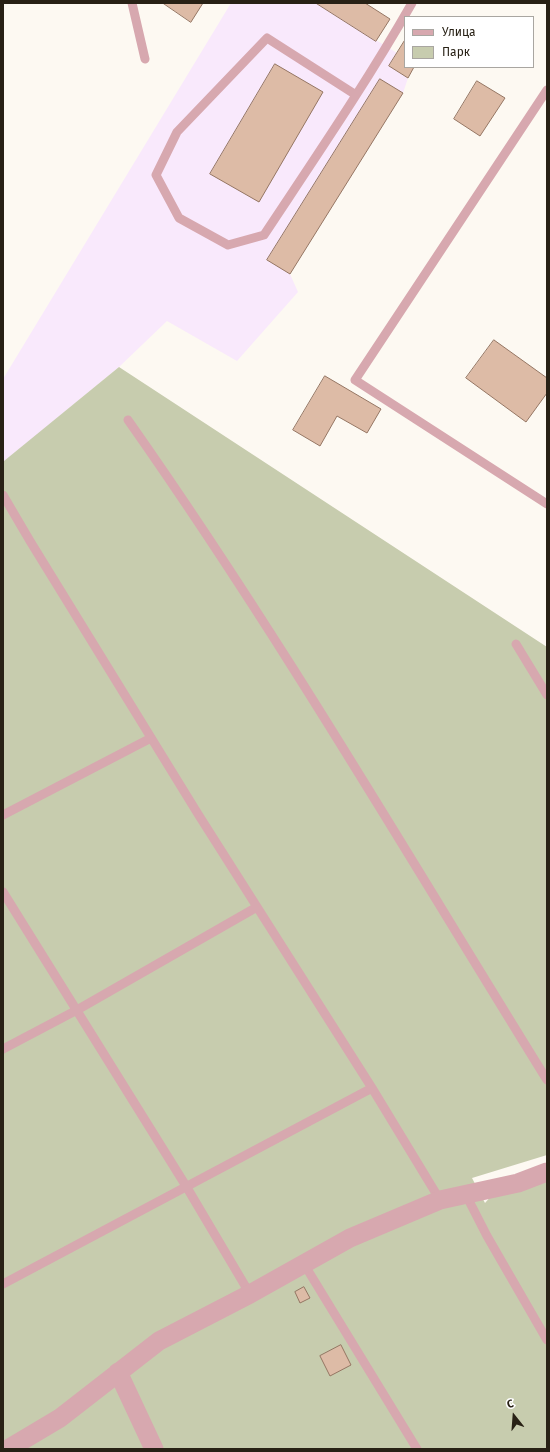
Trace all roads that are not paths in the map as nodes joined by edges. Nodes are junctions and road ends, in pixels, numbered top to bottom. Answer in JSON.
{"nodes":[{"id":1,"x":132,"y":3,"type":"edge"},
{"id":2,"x":412,"y":3,"type":"edge"},
{"id":3,"x":405,"y":16,"type":"edge"},
{"id":4,"x":404,"y":17,"type":"edge"},
{"id":5,"x":145,"y":59,"type":"dead end"},
{"id":6,"x":547,"y":90,"type":"edge"},
{"id":7,"x":356,"y":95,"type":"junction"},
{"id":8,"x":128,"y":420,"type":"dead end"},
{"id":9,"x":3,"y":495,"type":"edge"},
{"id":10,"x":547,"y":504,"type":"edge"},
{"id":11,"x":516,"y":644,"type":"dead end"},
{"id":12,"x":547,"y":695,"type":"edge"},
{"id":13,"x":151,"y":738,"type":"junction"},
{"id":14,"x":3,"y":815,"type":"edge"},
{"id":15,"x":3,"y":892,"type":"edge"},
{"id":16,"x":257,"y":907,"type":"junction"},
{"id":17,"x":77,"y":1010,"type":"junction"},
{"id":18,"x":3,"y":1049,"type":"edge"},
{"id":19,"x":547,"y":1080,"type":"edge"},
{"id":20,"x":372,"y":1088,"type":"junction"},
{"id":21,"x":547,"y":1172,"type":"edge"},
{"id":22,"x":186,"y":1186,"type":"junction"},
{"id":23,"x":466,"y":1195,"type":"junction"},
{"id":24,"x":440,"y":1200,"type":"junction"},
{"id":25,"x":304,"y":1264,"type":"junction"},
{"id":26,"x":3,"y":1284,"type":"edge"},
{"id":27,"x":250,"y":1294,"type":"junction"},
{"id":28,"x":547,"y":1340,"type":"edge"},
{"id":29,"x":118,"y":1372,"type":"junction"},
{"id":30,"x":8,"y":1449,"type":"edge"},
{"id":31,"x":154,"y":1449,"type":"edge"},
{"id":32,"x":417,"y":1449,"type":"edge"}],
"edges":[{"from":1,"to":5,"type":"lane"},
{"from":2,"to":3,"type":"lane"},
{"from":4,"to":7,"type":"lane"},
{"from":6,"to":10,"type":"lane"},
{"from":7,"to":7,"type":"lane"},
{"from":8,"to":19,"type":"lane"},
{"from":9,"to":13,"type":"lane"},
{"from":11,"to":12,"type":"lane"},
{"from":13,"to":14,"type":"lane"},
{"from":13,"to":16,"type":"lane"},
{"from":15,"to":17,"type":"lane"},
{"from":16,"to":17,"type":"lane"},
{"from":16,"to":20,"type":"lane"},
{"from":17,"to":18,"type":"lane"},
{"from":17,"to":22,"type":"lane"},
{"from":20,"to":22,"type":"lane"},
{"from":20,"to":24,"type":"lane"},
{"from":21,"to":23,"type":"street"},
{"from":22,"to":26,"type":"lane"},
{"from":22,"to":27,"type":"lane"},
{"from":23,"to":24,"type":"street"},
{"from":23,"to":28,"type":"lane"},
{"from":24,"to":25,"type":"street"},
{"from":25,"to":27,"type":"street"},
{"from":25,"to":32,"type":"lane"},
{"from":27,"to":29,"type":"street"},
{"from":29,"to":30,"type":"street"},
{"from":29,"to":31,"type":"street"}]}
